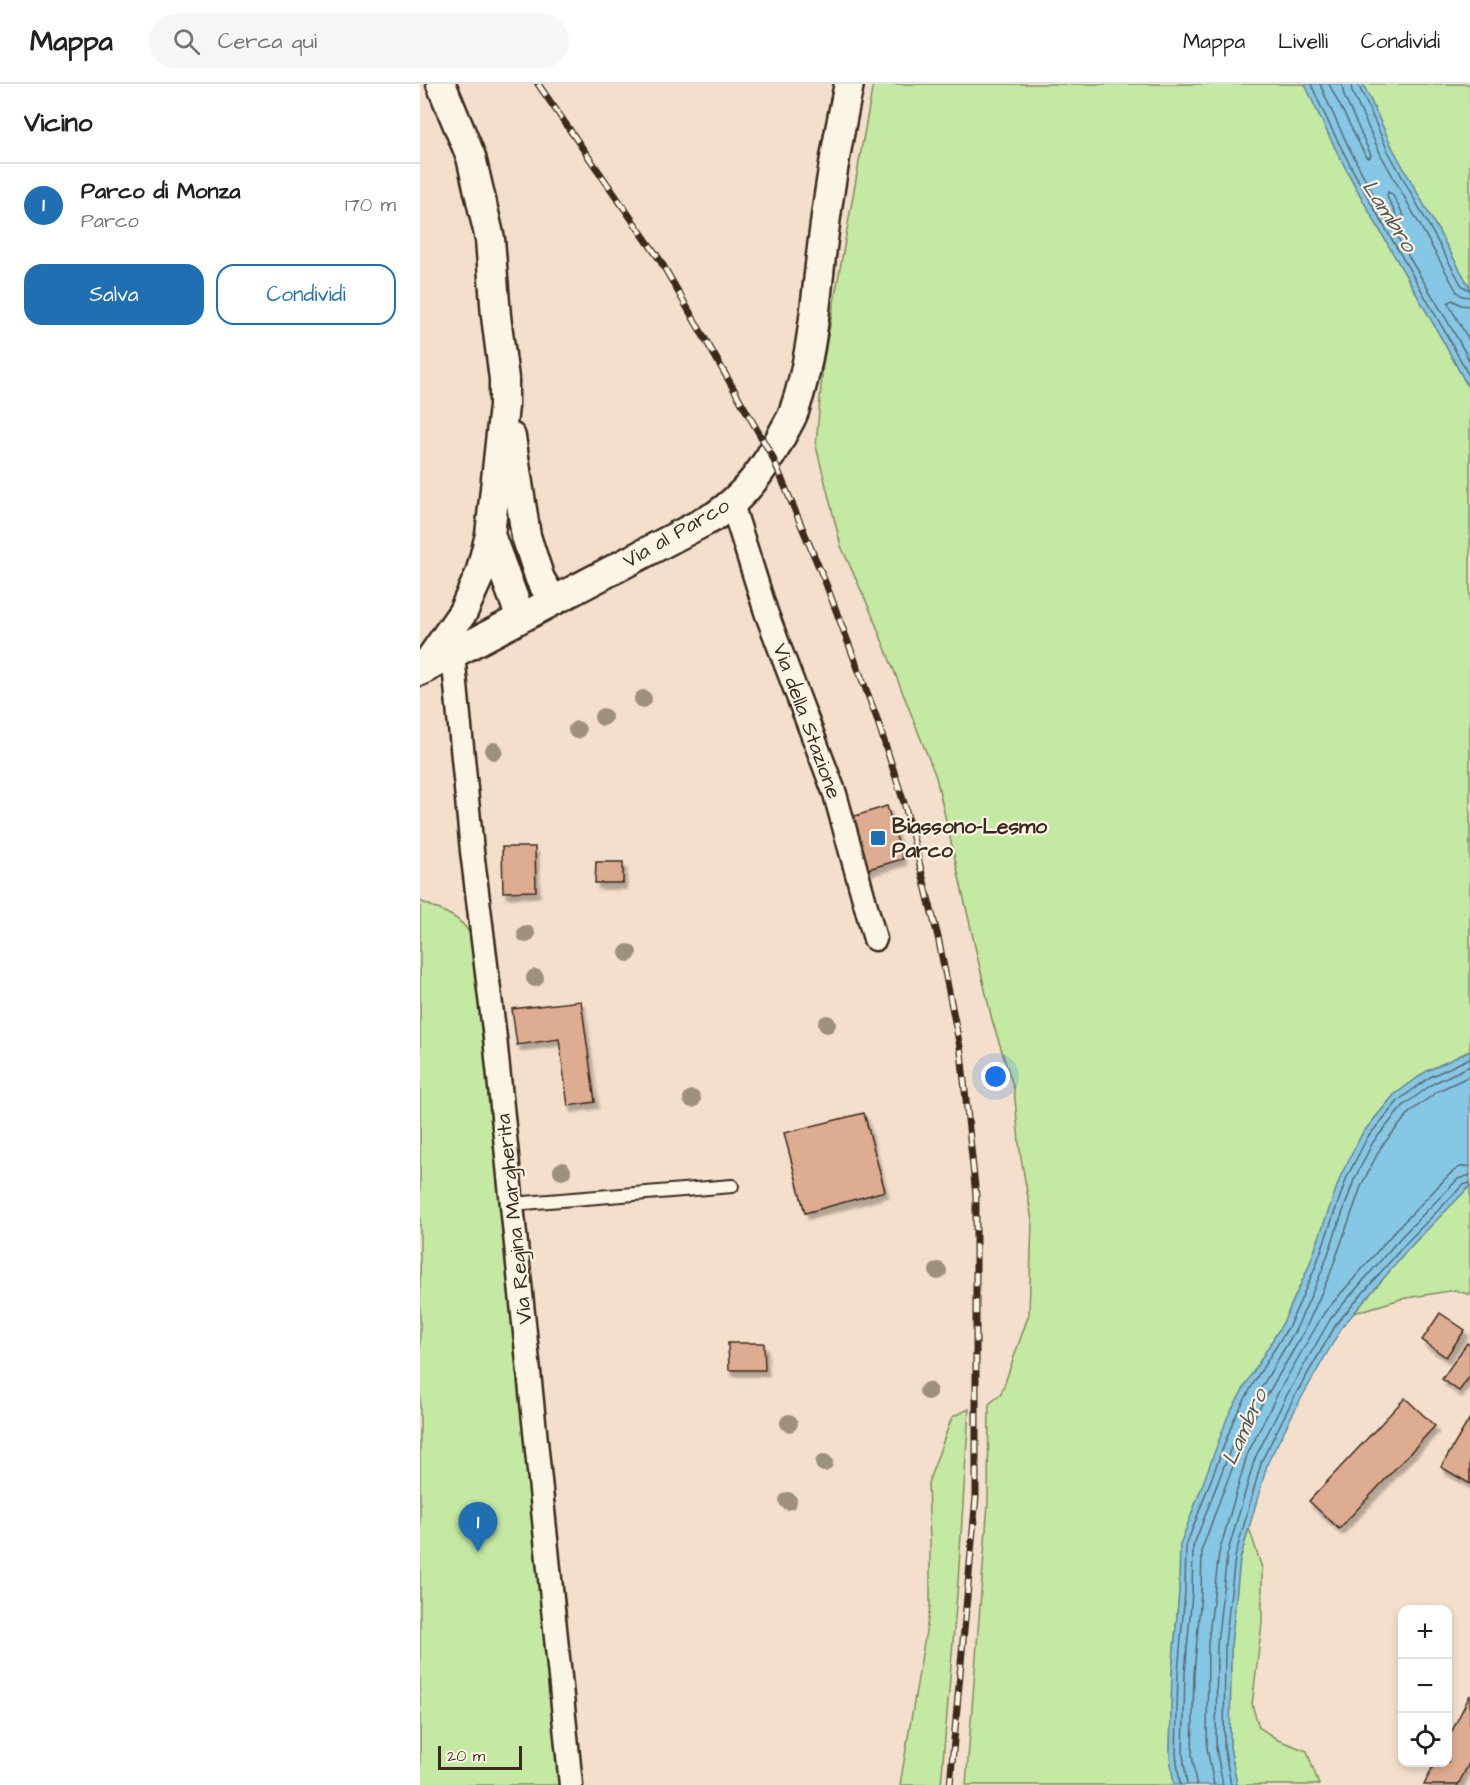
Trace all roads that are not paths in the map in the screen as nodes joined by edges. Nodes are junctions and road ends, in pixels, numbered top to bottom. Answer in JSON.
{"nodes":[{"id":1,"x":441,"y":84,"type":"edge"},
{"id":2,"x":849,"y":84,"type":"edge"},
{"id":3,"x":504,"y":406,"type":"junction"},
{"id":4,"x":732,"y":504,"type":"junction"},
{"id":5,"x":490,"y":535,"type":"junction"},
{"id":6,"x":553,"y":601,"type":"junction"},
{"id":7,"x":521,"y":618,"type":"junction"},
{"id":8,"x":453,"y":654,"type":"junction"},
{"id":9,"x":422,"y":671,"type":"edge"},
{"id":10,"x":875,"y":939,"type":"dead end"},
{"id":11,"x":732,"y":1186,"type":"dead end"},
{"id":12,"x":512,"y":1204,"type":"junction"},
{"id":13,"x":571,"y":1785,"type":"edge"}],
"edges":[{"from":1,"to":3,"type":"street"},
{"from":2,"to":4,"type":"street","name":"Via al Parco"},
{"from":3,"to":5,"type":"street"},
{"from":3,"to":6,"type":"street"},
{"from":4,"to":6,"type":"street","name":"Via al Parco"},
{"from":4,"to":10,"type":"street","name":"Via della Stazione"},
{"from":5,"to":7,"type":"street"},
{"from":5,"to":9,"type":"street"},
{"from":6,"to":7,"type":"street","name":"Via al Parco"},
{"from":7,"to":8,"type":"street","name":"Via al Parco"},
{"from":8,"to":9,"type":"street","name":"Via al Parco"},
{"from":8,"to":12,"type":"street","name":"Via Regina Margherita"},
{"from":11,"to":12,"type":"lane"},
{"from":12,"to":13,"type":"street","name":"Via Regina Margherita"}]}
